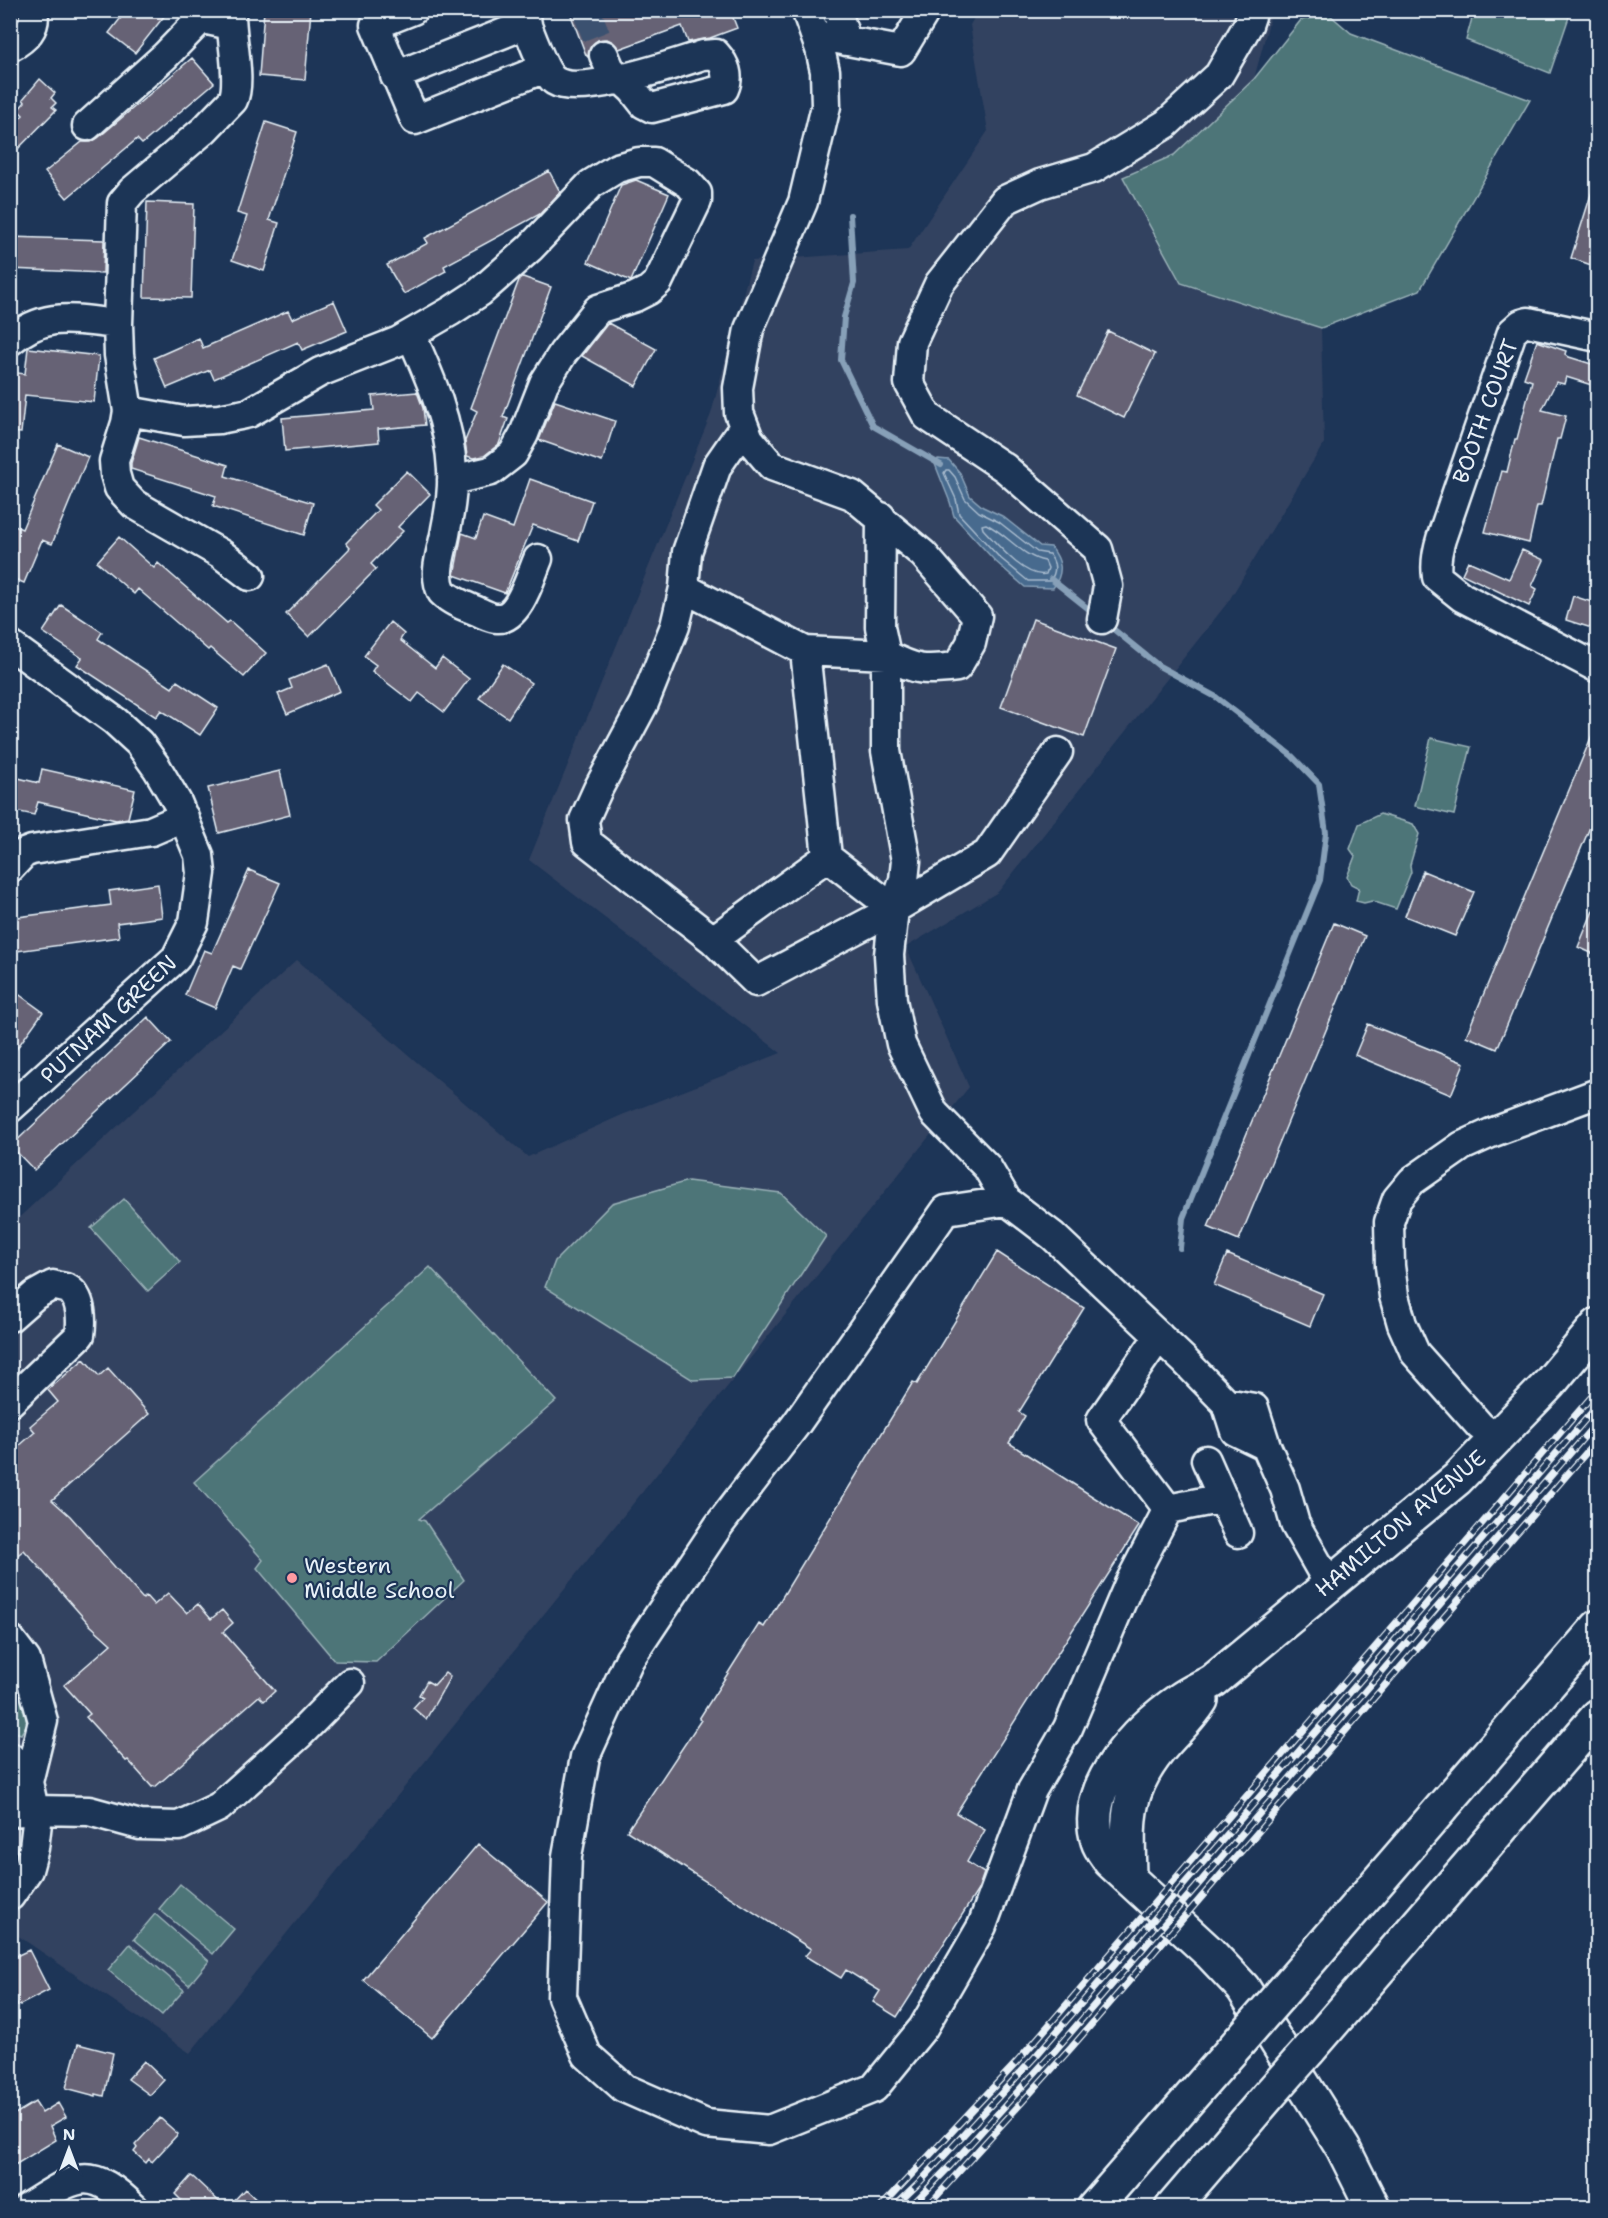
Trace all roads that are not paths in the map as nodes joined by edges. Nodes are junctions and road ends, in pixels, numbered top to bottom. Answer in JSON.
{"nodes":[{"id":1,"x":33,"y":10,"type":"edge"},
{"id":2,"x":412,"y":10,"type":"edge"},
{"id":3,"x":837,"y":10,"type":"edge"},
{"id":4,"x":926,"y":10,"type":"edge"},
{"id":5,"x":1254,"y":10,"type":"edge"},
{"id":6,"x":524,"y":17,"type":"edge"},
{"id":7,"x":231,"y":18,"type":"edge"},
{"id":8,"x":811,"y":23,"type":"edge"},
{"id":9,"x":846,"y":41,"type":"junction"},
{"id":10,"x":10,"y":47,"type":"edge"},
{"id":11,"x":604,"y":55,"type":"tunnel mouth"},
{"id":12,"x":545,"y":68,"type":"junction"},
{"id":13,"x":396,"y":76,"type":"junction"},
{"id":14,"x":87,"y":126,"type":"dead end"},
{"id":15,"x":118,"y":324,"type":"junction"},
{"id":16,"x":411,"y":335,"type":"junction"},
{"id":17,"x":1598,"y":337,"type":"edge"},
{"id":18,"x":10,"y":341,"type":"edge"},
{"id":19,"x":128,"y":411,"type":"junction"},
{"id":20,"x":744,"y":427,"type":"junction"},
{"id":21,"x":452,"y":480,"type":"junction"},
{"id":22,"x":881,"y":517,"type":"junction"},
{"id":23,"x":538,"y":559,"type":"dead end"},
{"id":24,"x":250,"y":576,"type":"dead end"},
{"id":25,"x":684,"y":588,"type":"junction"},
{"id":26,"x":1102,"y":619,"type":"dead end"},
{"id":27,"x":10,"y":645,"type":"edge"},
{"id":28,"x":805,"y":651,"type":"junction"},
{"id":29,"x":886,"y":655,"type":"junction"},
{"id":30,"x":1598,"y":668,"type":"edge"},
{"id":31,"x":1058,"y":752,"type":"dead end"},
{"id":32,"x":184,"y":817,"type":"junction"},
{"id":33,"x":827,"y":857,"type":"junction"},
{"id":34,"x":10,"y":868,"type":"edge"},
{"id":35,"x":894,"y":909,"type":"junction"},
{"id":36,"x":713,"y":940,"type":"junction"},
{"id":37,"x":1598,"y":1093,"type":"edge"},
{"id":38,"x":10,"y":1108,"type":"edge"},
{"id":39,"x":1007,"y":1200,"type":"junction"},
{"id":40,"x":10,"y":1317,"type":"edge"},
{"id":41,"x":1598,"y":1325,"type":"edge"},
{"id":42,"x":1159,"y":1336,"type":"junction"},
{"id":43,"x":10,"y":1402,"type":"edge"},
{"id":44,"x":1497,"y":1439,"type":"junction"},
{"id":45,"x":1206,"y":1460,"type":"dead end"},
{"id":46,"x":1223,"y":1498,"type":"junction"},
{"id":47,"x":1168,"y":1509,"type":"junction"},
{"id":48,"x":1238,"y":1533,"type":"dead end"},
{"id":49,"x":1329,"y":1584,"type":"junction"},
{"id":50,"x":1598,"y":1627,"type":"edge"},
{"id":51,"x":10,"y":1639,"type":"edge"},
{"id":52,"x":350,"y":1683,"type":"dead end"},
{"id":53,"x":1598,"y":1716,"type":"edge"},
{"id":54,"x":10,"y":1757,"type":"edge"},
{"id":55,"x":28,"y":1782,"type":"junction"},
{"id":56,"x":22,"y":1811,"type":"edge"},
{"id":57,"x":10,"y":1896,"type":"edge"},
{"id":58,"x":26,"y":2208,"type":"edge"},
{"id":59,"x":134,"y":2208,"type":"edge"},
{"id":60,"x":1094,"y":2208,"type":"edge"},
{"id":61,"x":1172,"y":2208,"type":"edge"},
{"id":62,"x":1373,"y":2208,"type":"edge"}],
"edges":[{"from":1,"to":10,"type":"street"},
{"from":2,"to":13,"type":"street"},
{"from":3,"to":9,"type":"street"},
{"from":4,"to":9,"type":"street"},
{"from":5,"to":26,"type":"street"},
{"from":6,"to":12,"type":"street"},
{"from":6,"to":13,"type":"street"},
{"from":7,"to":14,"type":"street"},
{"from":7,"to":15,"type":"street"},
{"from":8,"to":9,"type":"street"},
{"from":8,"to":20,"type":"street"},
{"from":11,"to":12,"type":"street"},
{"from":12,"to":13,"type":"street"},
{"from":15,"to":18,"type":"street"},
{"from":15,"to":19,"type":"street"},
{"from":16,"to":19,"type":"street"},
{"from":16,"to":21,"type":"street"},
{"from":16,"to":21,"type":"street"},
{"from":17,"to":30,"type":"street","name":"BOOTH COURT"},
{"from":19,"to":24,"type":"street"},
{"from":20,"to":22,"type":"street"},
{"from":20,"to":25,"type":"street"},
{"from":21,"to":23,"type":"street"},
{"from":22,"to":29,"type":"street"},
{"from":22,"to":29,"type":"street"},
{"from":25,"to":28,"type":"street"},
{"from":25,"to":36,"type":"street"},
{"from":27,"to":32,"type":"street","name":"PUTNAM GREEN"},
{"from":28,"to":29,"type":"street"},
{"from":28,"to":33,"type":"street"},
{"from":29,"to":35,"type":"street"},
{"from":31,"to":35,"type":"street"},
{"from":32,"to":34,"type":"street"},
{"from":32,"to":38,"type":"street","name":"PUTNAM GREEN"},
{"from":33,"to":35,"type":"street"},
{"from":33,"to":36,"type":"street"},
{"from":35,"to":36,"type":"street"},
{"from":35,"to":39,"type":"street"},
{"from":37,"to":44,"type":"street"},
{"from":39,"to":42,"type":"street"},
{"from":39,"to":47,"type":"street"},
{"from":40,"to":43,"type":"street"},
{"from":41,"to":44,"type":"main road","name":"HAMILTON AVENUE"},
{"from":42,"to":47,"type":"street"},
{"from":42,"to":49,"type":"street"},
{"from":44,"to":49,"type":"main road","name":"HAMILTON AVENUE"},
{"from":45,"to":46,"type":"street"},
{"from":46,"to":47,"type":"street"},
{"from":46,"to":48,"type":"street"},
{"from":49,"to":62,"type":"main road","name":"HAMILTON AVENUE"},
{"from":50,"to":60,"type":"main road","bridge":true},
{"from":51,"to":55,"type":"street"},
{"from":52,"to":56,"type":"street"},
{"from":53,"to":61,"type":"main road","bridge":true},
{"from":54,"to":55,"type":"street"},
{"from":55,"to":56,"type":"street"},
{"from":56,"to":57,"type":"street"},
{"from":58,"to":59,"type":"street"}]}
